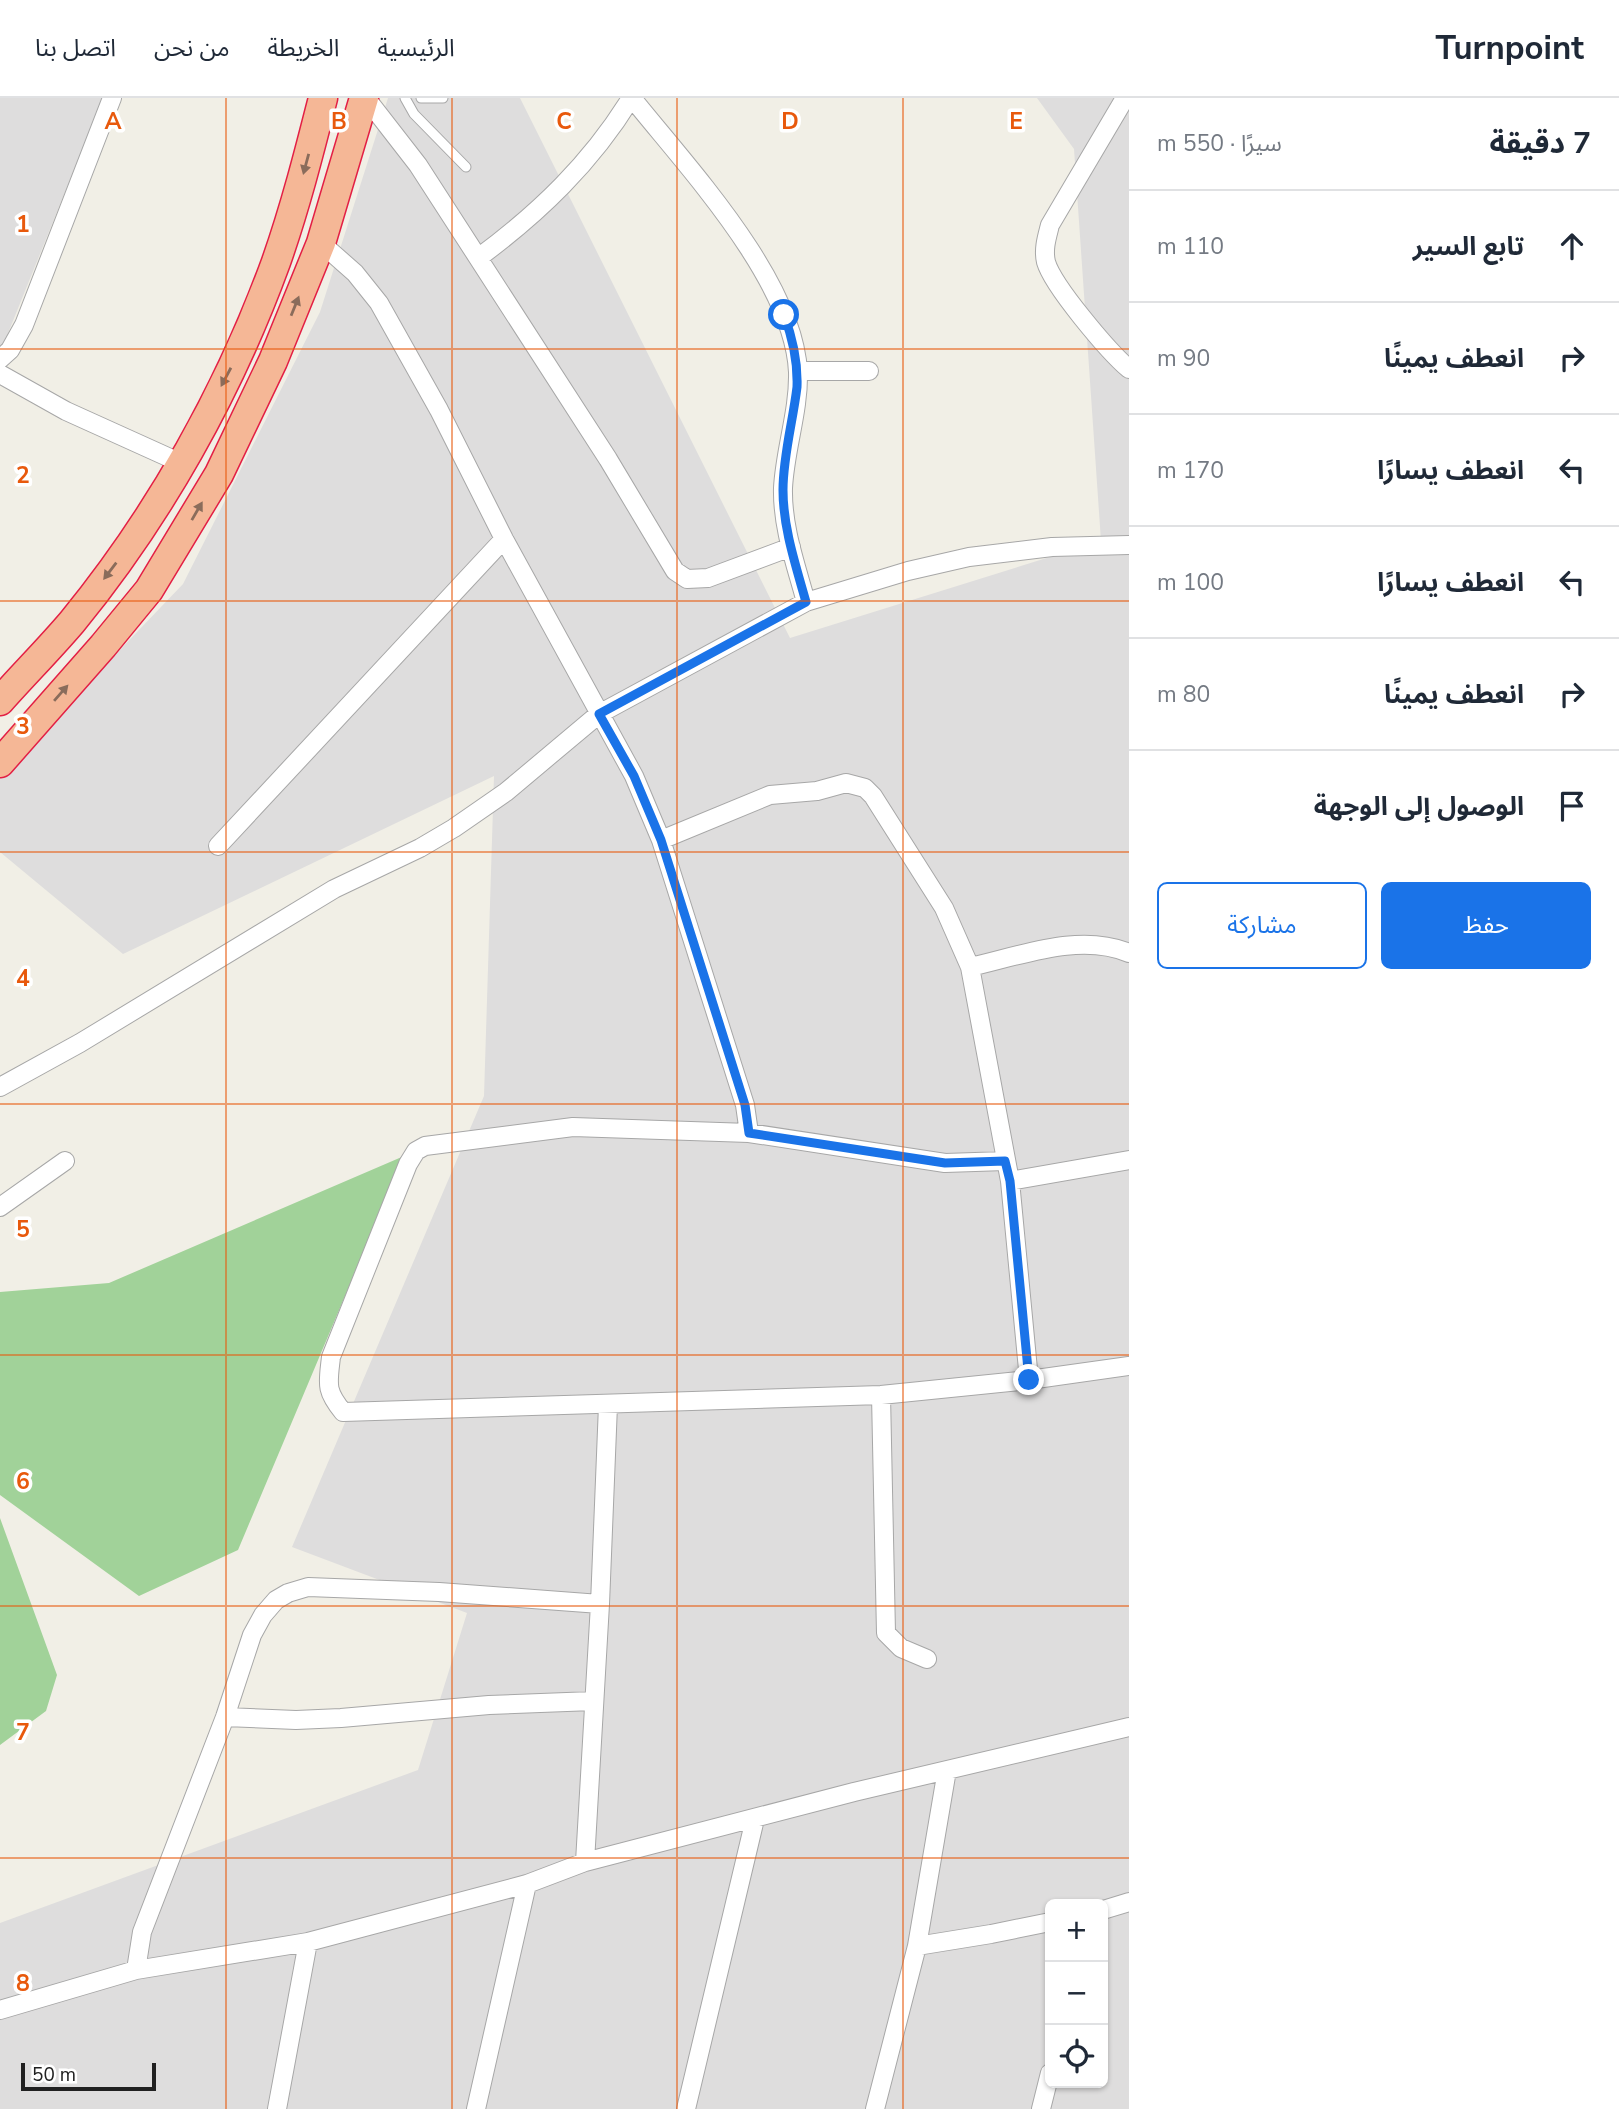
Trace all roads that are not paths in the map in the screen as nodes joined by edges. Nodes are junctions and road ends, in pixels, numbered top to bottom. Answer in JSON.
{"nodes":[{"id":1,"x":323,"y":98,"type":"edge"},
{"id":2,"x":365,"y":98,"type":"edge"},
{"id":3,"x":405,"y":98,"type":"edge"},
{"id":4,"x":423,"y":98,"type":"edge"},
{"id":5,"x":443,"y":98,"type":"edge"},
{"id":6,"x":631,"y":98,"type":"edge"},
{"id":7,"x":1125,"y":98,"type":"edge"},
{"id":8,"x":105,"y":100,"type":"edge"},
{"id":9,"x":466,"y":167,"type":"dead end"},
{"id":10,"x":321,"y":243,"type":"junction"},
{"id":11,"x":478,"y":258,"type":"junction"},
{"id":12,"x":0,"y":359,"type":"edge"},
{"id":13,"x":1129,"y":369,"type":"edge"},
{"id":14,"x":869,"y":370,"type":"dead end"},
{"id":15,"x":798,"y":371,"type":"junction"},
{"id":16,"x":0,"y":374,"type":"edge"},
{"id":17,"x":181,"y":463,"type":"junction"},
{"id":18,"x":504,"y":539,"type":"junction"},
{"id":19,"x":1129,"y":545,"type":"edge"},
{"id":20,"x":791,"y":547,"type":"junction"},
{"id":21,"x":806,"y":602,"type":"junction"},
{"id":22,"x":0,"y":701,"type":"edge"},
{"id":23,"x":599,"y":714,"type":"junction"},
{"id":24,"x":0,"y":763,"type":"edge"},
{"id":25,"x":661,"y":840,"type":"junction"},
{"id":26,"x":218,"y":846,"type":"dead end"},
{"id":27,"x":1129,"y":953,"type":"edge"},
{"id":28,"x":970,"y":967,"type":"junction"},
{"id":29,"x":0,"y":1087,"type":"edge"},
{"id":30,"x":749,"y":1133,"type":"junction"},
{"id":31,"x":1129,"y":1160,"type":"edge"},
{"id":32,"x":65,"y":1161,"type":"dead end"},
{"id":33,"x":1005,"y":1161,"type":"junction"},
{"id":34,"x":1010,"y":1181,"type":"junction"},
{"id":35,"x":0,"y":1208,"type":"edge"},
{"id":36,"x":1129,"y":1366,"type":"edge"},
{"id":37,"x":1029,"y":1380,"type":"junction"},
{"id":38,"x":881,"y":1395,"type":"junction"},
{"id":39,"x":608,"y":1405,"type":"junction"},
{"id":40,"x":600,"y":1604,"type":"junction"},
{"id":41,"x":927,"y":1659,"type":"dead end"},
{"id":42,"x":593,"y":1701,"type":"junction"},
{"id":43,"x":225,"y":1717,"type":"junction"},
{"id":44,"x":1129,"y":1727,"type":"edge"},
{"id":45,"x":947,"y":1770,"type":"junction"},
{"id":46,"x":755,"y":1819,"type":"junction"},
{"id":47,"x":585,"y":1862,"type":"junction"},
{"id":48,"x":527,"y":1884,"type":"junction"},
{"id":49,"x":1129,"y":1902,"type":"edge"},
{"id":50,"x":1108,"y":1908,"type":"edge"},
{"id":51,"x":1045,"y":1923,"type":"edge"},
{"id":52,"x":308,"y":1942,"type":"junction"},
{"id":53,"x":917,"y":1946,"type":"junction"},
{"id":54,"x":136,"y":1970,"type":"junction"},
{"id":55,"x":0,"y":2010,"type":"edge"},
{"id":56,"x":1046,"y":2088,"type":"edge"},
{"id":57,"x":277,"y":2109,"type":"edge"},
{"id":58,"x":476,"y":2109,"type":"edge"},
{"id":59,"x":686,"y":2109,"type":"edge"},
{"id":60,"x":875,"y":2109,"type":"edge"},
{"id":61,"x":1041,"y":2109,"type":"edge"}],
"edges":[{"from":1,"to":17,"type":"highway","one_way":true},
{"from":2,"to":10,"type":"highway"},
{"from":2,"to":11,"type":"street"},
{"from":3,"to":9,"type":"lane"},
{"from":4,"to":5,"type":"lane"},
{"from":6,"to":11,"type":"street"},
{"from":6,"to":15,"type":"street"},
{"from":7,"to":13,"type":"street"},
{"from":8,"to":12,"type":"street"},
{"from":10,"to":18,"type":"street"},
{"from":24,"to":10,"type":"highway","one_way":true},
{"from":11,"to":20,"type":"street"},
{"from":14,"to":15,"type":"street"},
{"from":15,"to":20,"type":"street"},
{"from":16,"to":17,"type":"street"},
{"from":17,"to":22,"type":"highway","one_way":true},
{"from":18,"to":23,"type":"street"},
{"from":18,"to":26,"type":"street"},
{"from":19,"to":21,"type":"street"},
{"from":20,"to":21,"type":"street"},
{"from":21,"to":23,"type":"street"},
{"from":23,"to":25,"type":"street"},
{"from":23,"to":29,"type":"street"},
{"from":25,"to":28,"type":"street"},
{"from":25,"to":30,"type":"street"},
{"from":27,"to":28,"type":"street"},
{"from":28,"to":33,"type":"street"},
{"from":30,"to":33,"type":"street"},
{"from":30,"to":39,"type":"street"},
{"from":31,"to":34,"type":"street"},
{"from":32,"to":35,"type":"street"},
{"from":33,"to":34,"type":"street"},
{"from":34,"to":37,"type":"street"},
{"from":36,"to":37,"type":"street"},
{"from":37,"to":38,"type":"street"},
{"from":38,"to":39,"type":"street"},
{"from":38,"to":41,"type":"street"},
{"from":39,"to":40,"type":"street"},
{"from":40,"to":42,"type":"street"},
{"from":40,"to":43,"type":"street"},
{"from":42,"to":43,"type":"street"},
{"from":42,"to":47,"type":"street"},
{"from":43,"to":54,"type":"street"},
{"from":44,"to":45,"type":"street"},
{"from":45,"to":46,"type":"street"},
{"from":45,"to":53,"type":"street"},
{"from":46,"to":47,"type":"street"},
{"from":46,"to":59,"type":"street"},
{"from":47,"to":48,"type":"street"},
{"from":48,"to":52,"type":"street"},
{"from":48,"to":58,"type":"street"},
{"from":49,"to":50,"type":"street"},
{"from":51,"to":53,"type":"street"},
{"from":52,"to":54,"type":"street"},
{"from":52,"to":57,"type":"street"},
{"from":53,"to":60,"type":"street"},
{"from":54,"to":55,"type":"street"},
{"from":56,"to":61,"type":"street"}]}
